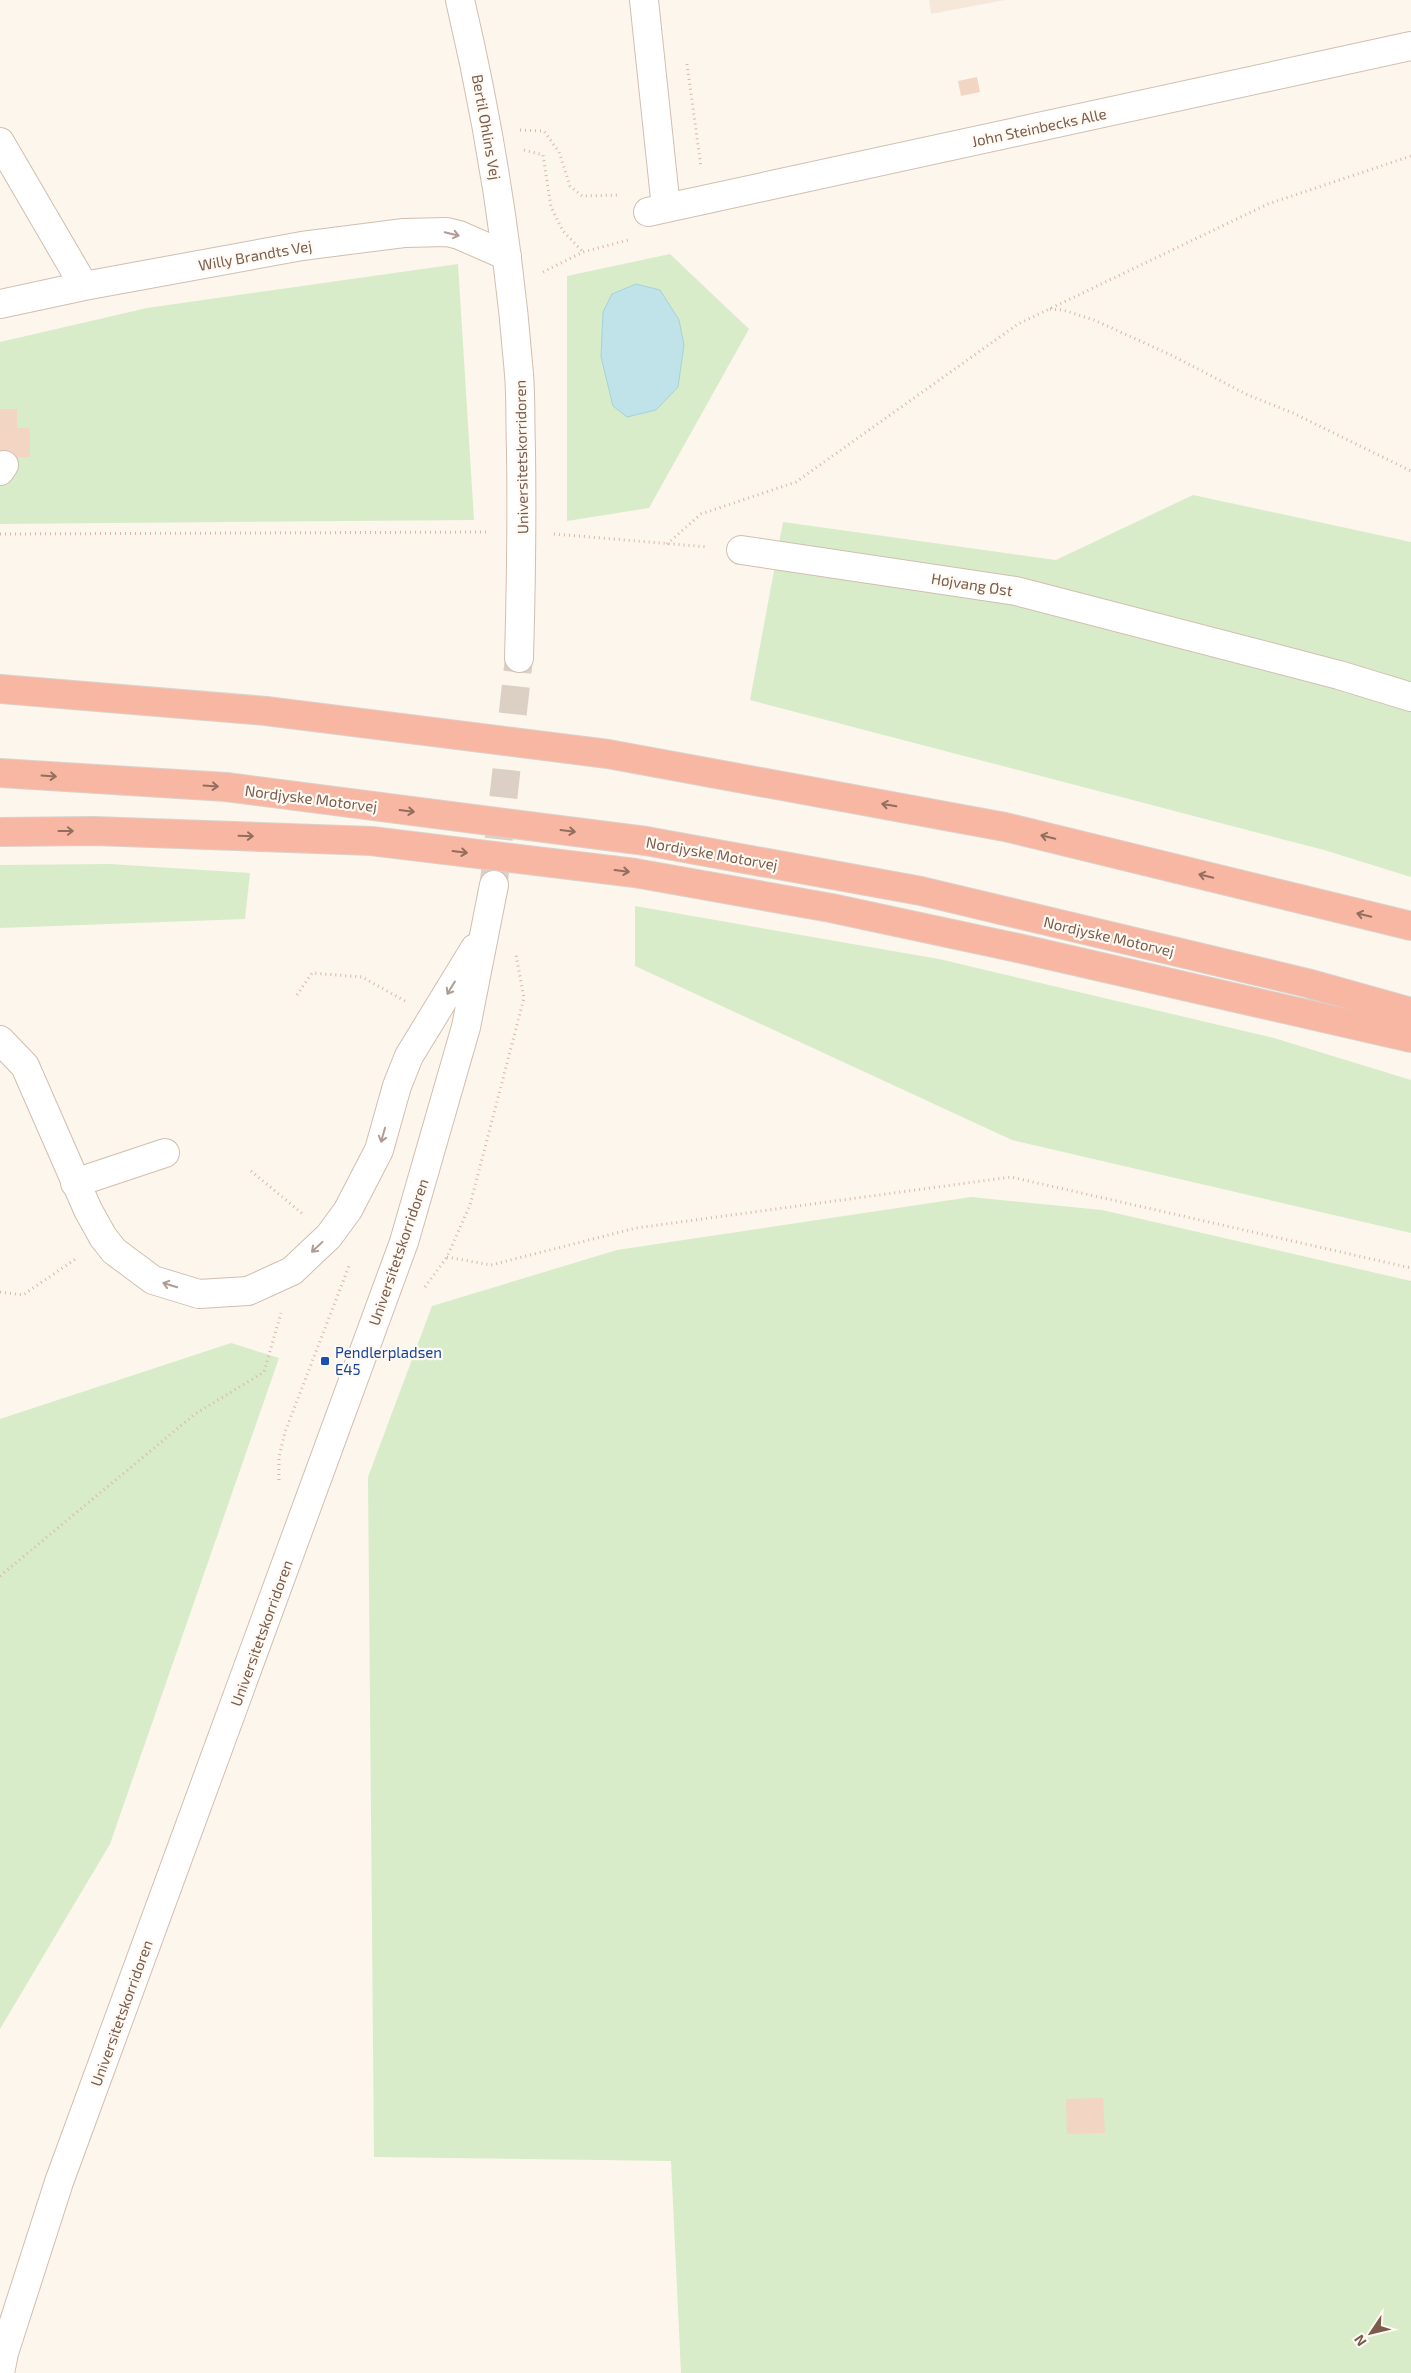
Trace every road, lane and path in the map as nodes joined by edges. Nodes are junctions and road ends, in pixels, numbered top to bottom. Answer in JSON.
{"nodes":[{"id":1,"x":460,"y":0,"type":"edge"},
{"id":2,"x":644,"y":0,"type":"edge"},
{"id":3,"x":1411,"y":46,"type":"edge"},
{"id":4,"x":687,"y":60,"type":"dead end"},
{"id":5,"x":516,"y":130,"type":"dead end"},
{"id":6,"x":0,"y":142,"type":"edge"},
{"id":7,"x":518,"y":149,"type":"dead end"},
{"id":8,"x":1411,"y":156,"type":"edge"},
{"id":9,"x":702,"y":170,"type":"dead end"},
{"id":10,"x":657,"y":210,"type":"junction"},
{"id":11,"x":583,"y":252,"type":"junction"},
{"id":12,"x":507,"y":256,"type":"junction"},
{"id":13,"x":536,"y":276,"type":"dead end"},
{"id":14,"x":84,"y":286,"type":"junction"},
{"id":15,"x":0,"y":304,"type":"edge"},
{"id":16,"x":1050,"y":309,"type":"junction"},
{"id":17,"x":1411,"y":471,"type":"edge"},
{"id":18,"x":523,"y":532,"type":"junction"},
{"id":19,"x":0,"y":534,"type":"edge"},
{"id":20,"x":667,"y":544,"type":"junction"},
{"id":21,"x":741,"y":550,"type":"joint"},
{"id":22,"x":519,"y":658,"type":"tunnel mouth"},
{"id":23,"x":0,"y":672,"type":"edge"},
{"id":24,"x":0,"y":689,"type":"edge"},
{"id":25,"x":1411,"y":697,"type":"edge"},
{"id":26,"x":266,"y":711,"type":"junction"},
{"id":27,"x":0,"y":773,"type":"edge"},
{"id":28,"x":0,"y":832,"type":"edge"},
{"id":29,"x":494,"y":885,"type":"tunnel mouth"},
{"id":30,"x":1411,"y":926,"type":"edge"},
{"id":31,"x":485,"y":932,"type":"junction"},
{"id":32,"x":297,"y":995,"type":"dead end"},
{"id":33,"x":1411,"y":1012,"type":"edge"},
{"id":34,"x":433,"y":1017,"type":"junction"},
{"id":35,"x":1411,"y":1038,"type":"edge"},
{"id":36,"x":0,"y":1040,"type":"edge"},
{"id":37,"x":166,"y":1152,"type":"dead end"},
{"id":38,"x":76,"y":1182,"type":"junction"},
{"id":39,"x":103,"y":1238,"type":"junction"},
{"id":40,"x":447,"y":1257,"type":"dead end"},
{"id":41,"x":1411,"y":1268,"type":"edge"},
{"id":42,"x":292,"y":1271,"type":"junction"},
{"id":43,"x":0,"y":1292,"type":"edge"},
{"id":44,"x":0,"y":1576,"type":"edge"},
{"id":45,"x":0,"y":2373,"type":"edge"}],
"edges":[{"from":1,"to":12,"type":"street","name":"Bertil Ohlins Vej"},
{"from":2,"to":10,"type":"street"},
{"from":3,"to":10,"type":"street","name":"John Steinbecks Alle"},
{"from":4,"to":9,"type":"path"},
{"from":5,"to":10,"type":"path"},
{"from":6,"to":14,"type":"street"},
{"from":7,"to":11,"type":"path"},
{"from":8,"to":16,"type":"path"},
{"from":10,"to":11,"type":"path"},
{"from":11,"to":13,"type":"path"},
{"from":14,"to":12,"type":"street","name":"Willy Brandts Vej","one_way":true},
{"from":12,"to":18,"type":"street","name":"Universitetskorridoren"},
{"from":14,"to":15,"type":"street","name":"Willy Brandts Vej"},
{"from":16,"to":17,"type":"path"},
{"from":16,"to":20,"type":"path"},
{"from":18,"to":19,"type":"path"},
{"from":18,"to":20,"type":"path"},
{"from":18,"to":22,"type":"street","name":"Universitetskorridoren"},
{"from":20,"to":21,"type":"path"},
{"from":21,"to":25,"type":"street","name":"Højvang Øst"},
{"from":23,"to":26,"type":"highway"},
{"from":24,"to":26,"type":"highway"},
{"from":30,"to":26,"type":"highway","one_way":true},
{"from":27,"to":33,"type":"highway","name":"Nordjyske Motorvej","one_way":true},
{"from":28,"to":35,"type":"highway","one_way":true},
{"from":29,"to":31,"type":"street","name":"Universitetskorridoren"},
{"from":31,"to":34,"type":"street","one_way":true},
{"from":31,"to":45,"type":"street","name":"Universitetskorridoren"},
{"from":32,"to":34,"type":"path"},
{"from":34,"to":42,"type":"street","one_way":true},
{"from":36,"to":38,"type":"street"},
{"from":37,"to":38,"type":"street"},
{"from":38,"to":39,"type":"street"},
{"from":42,"to":39,"type":"street","one_way":true},
{"from":39,"to":43,"type":"path"},
{"from":40,"to":41,"type":"path"},
{"from":42,"to":44,"type":"path"}]}
